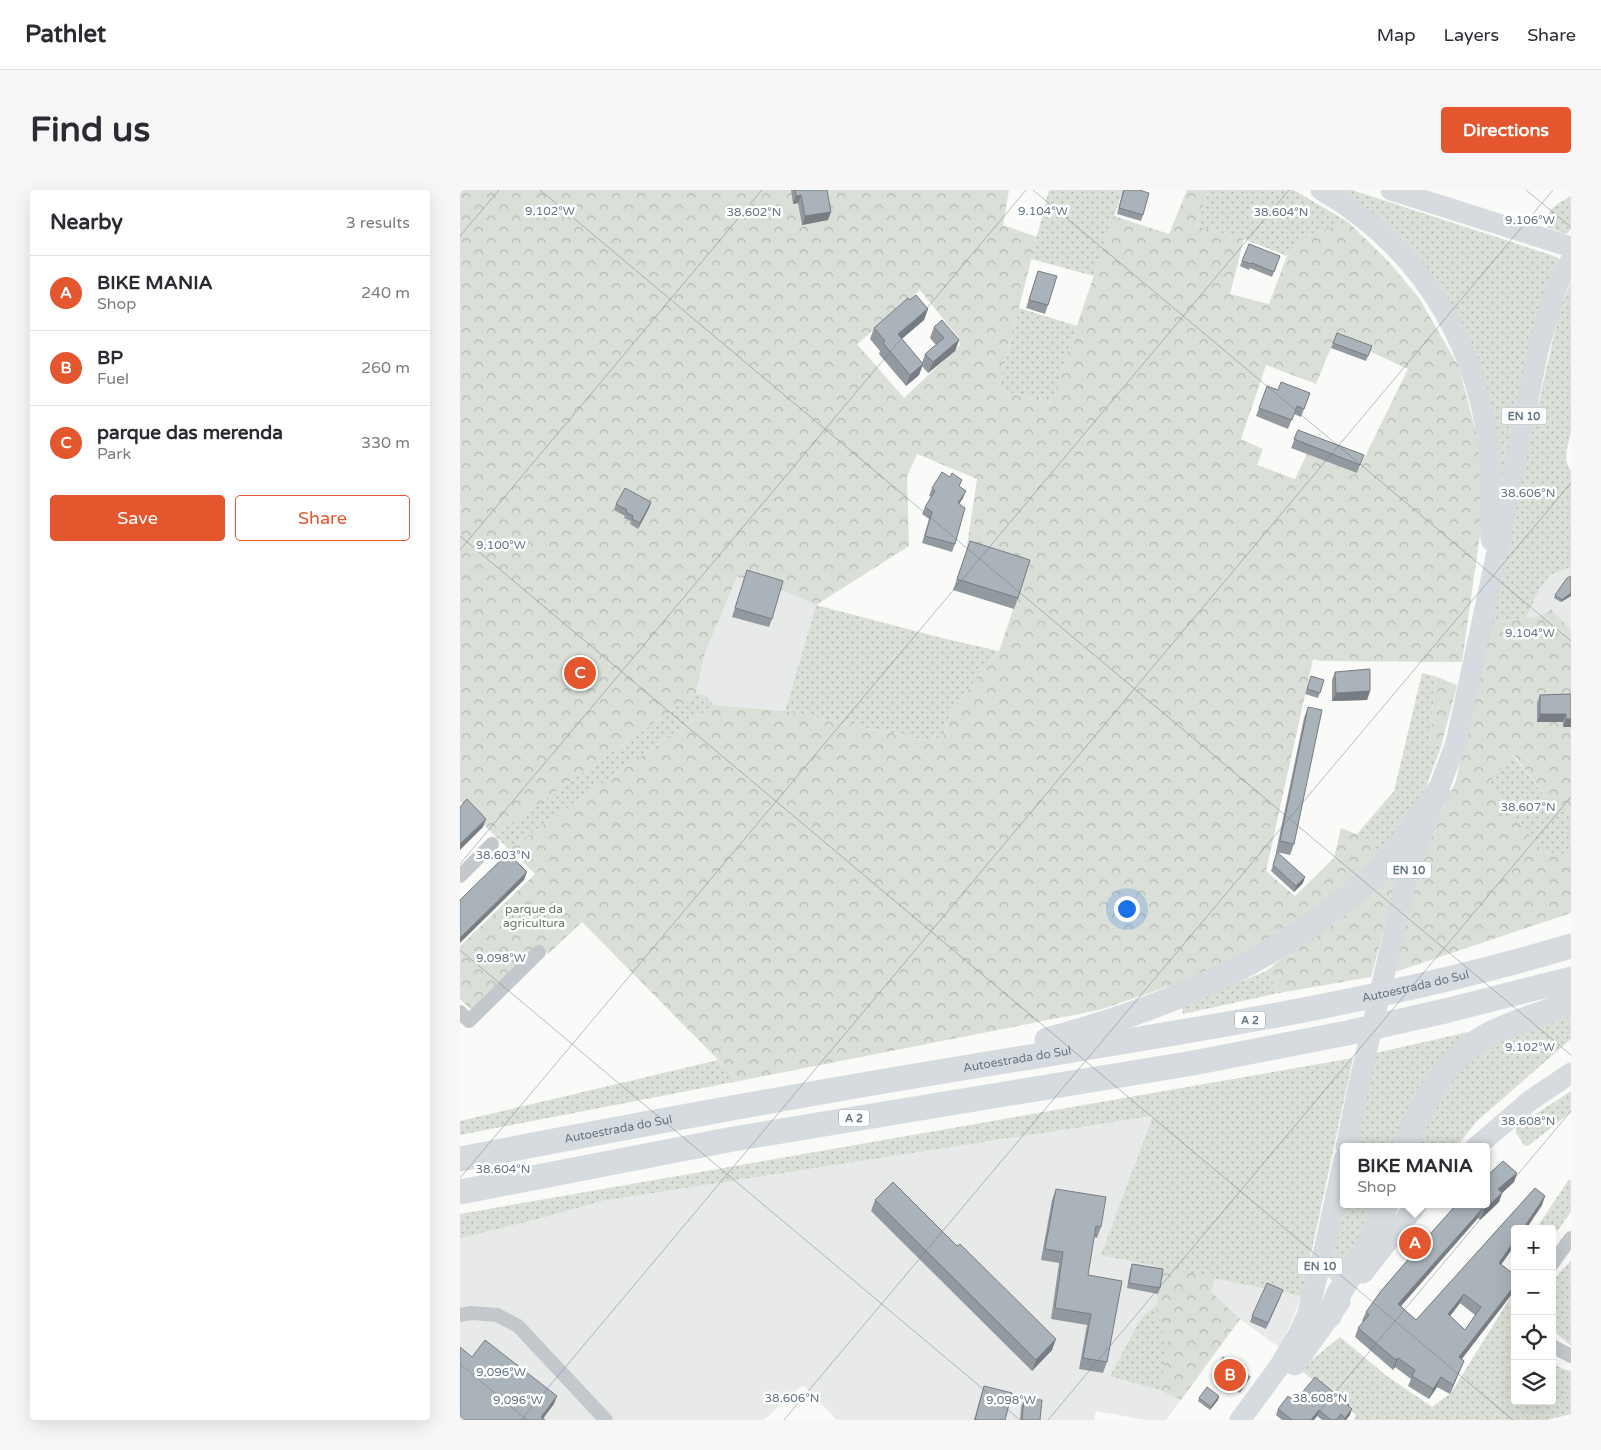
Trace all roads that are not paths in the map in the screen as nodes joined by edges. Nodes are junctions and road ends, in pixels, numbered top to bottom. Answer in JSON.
{"nodes":[{"id":1,"x":1321,"y":190,"type":"edge"},
{"id":2,"x":1391,"y":190,"type":"edge"},
{"id":3,"x":1571,"y":247,"type":"edge"},
{"id":4,"x":1571,"y":260,"type":"edge"},
{"id":5,"x":1492,"y":576,"type":"junction"},
{"id":6,"x":1438,"y":792,"type":"junction"},
{"id":7,"x":492,"y":844,"type":"dead end"},
{"id":8,"x":460,"y":876,"type":"edge"},
{"id":9,"x":1571,"y":946,"type":"edge"},
{"id":10,"x":539,"y":952,"type":"dead end"},
{"id":11,"x":1571,"y":979,"type":"edge"},
{"id":12,"x":1571,"y":1003,"type":"edge"},
{"id":13,"x":1445,"y":1011,"type":"junction"},
{"id":14,"x":460,"y":1012,"type":"edge"},
{"id":15,"x":925,"y":1074,"type":"junction"},
{"id":16,"x":1571,"y":1074,"type":"edge"},
{"id":17,"x":1347,"y":1143,"type":"edge"},
{"id":18,"x":1407,"y":1143,"type":"edge"},
{"id":19,"x":1481,"y":1143,"type":"edge"},
{"id":20,"x":460,"y":1159,"type":"edge"},
{"id":21,"x":1340,"y":1177,"type":"edge"},
{"id":22,"x":460,"y":1192,"type":"edge"},
{"id":23,"x":1384,"y":1208,"type":"edge"},
{"id":24,"x":1414,"y":1208,"type":"edge"},
{"id":25,"x":1571,"y":1238,"type":"edge"},
{"id":26,"x":1556,"y":1259,"type":"edge"},
{"id":27,"x":460,"y":1315,"type":"edge"},
{"id":28,"x":1329,"y":1316,"type":"junction"},
{"id":29,"x":1556,"y":1348,"type":"edge"},
{"id":30,"x":1571,"y":1356,"type":"edge"},
{"id":31,"x":606,"y":1420,"type":"edge"},
{"id":32,"x":1240,"y":1420,"type":"edge"},
{"id":33,"x":1256,"y":1420,"type":"edge"}],
"edges":[{"from":1,"to":5,"type":"main road"},
{"from":2,"to":3,"type":"main road"},
{"from":4,"to":5,"type":"main road","number":"EN 10"},
{"from":5,"to":6,"type":"main road","number":"EN 10"},
{"from":6,"to":15,"type":"highway"},
{"from":6,"to":17,"type":"main road","number":"EN 10"},
{"from":7,"to":8,"type":"street"},
{"from":9,"to":15,"type":"highway","name":"Autoestrada do Sul","number":"A 2"},
{"from":10,"to":14,"type":"street"},
{"from":11,"to":13,"type":"highway","number":"A 2"},
{"from":12,"to":13,"type":"highway"},
{"from":12,"to":18,"type":"highway"},
{"from":13,"to":22,"type":"highway","number":"A 2"},
{"from":15,"to":20,"type":"highway","name":"Autoestrada do Sul","number":"A 2"},
{"from":16,"to":19,"type":"main road"},
{"from":21,"to":32,"type":"main road","number":"EN 10"},
{"from":23,"to":28,"type":"highway"},
{"from":24,"to":28,"type":"main road","number":"EN 10"},
{"from":25,"to":26,"type":"street"},
{"from":27,"to":31,"type":"street"},
{"from":28,"to":33,"type":"main road","number":"EN 10"},
{"from":29,"to":30,"type":"street"}]}
